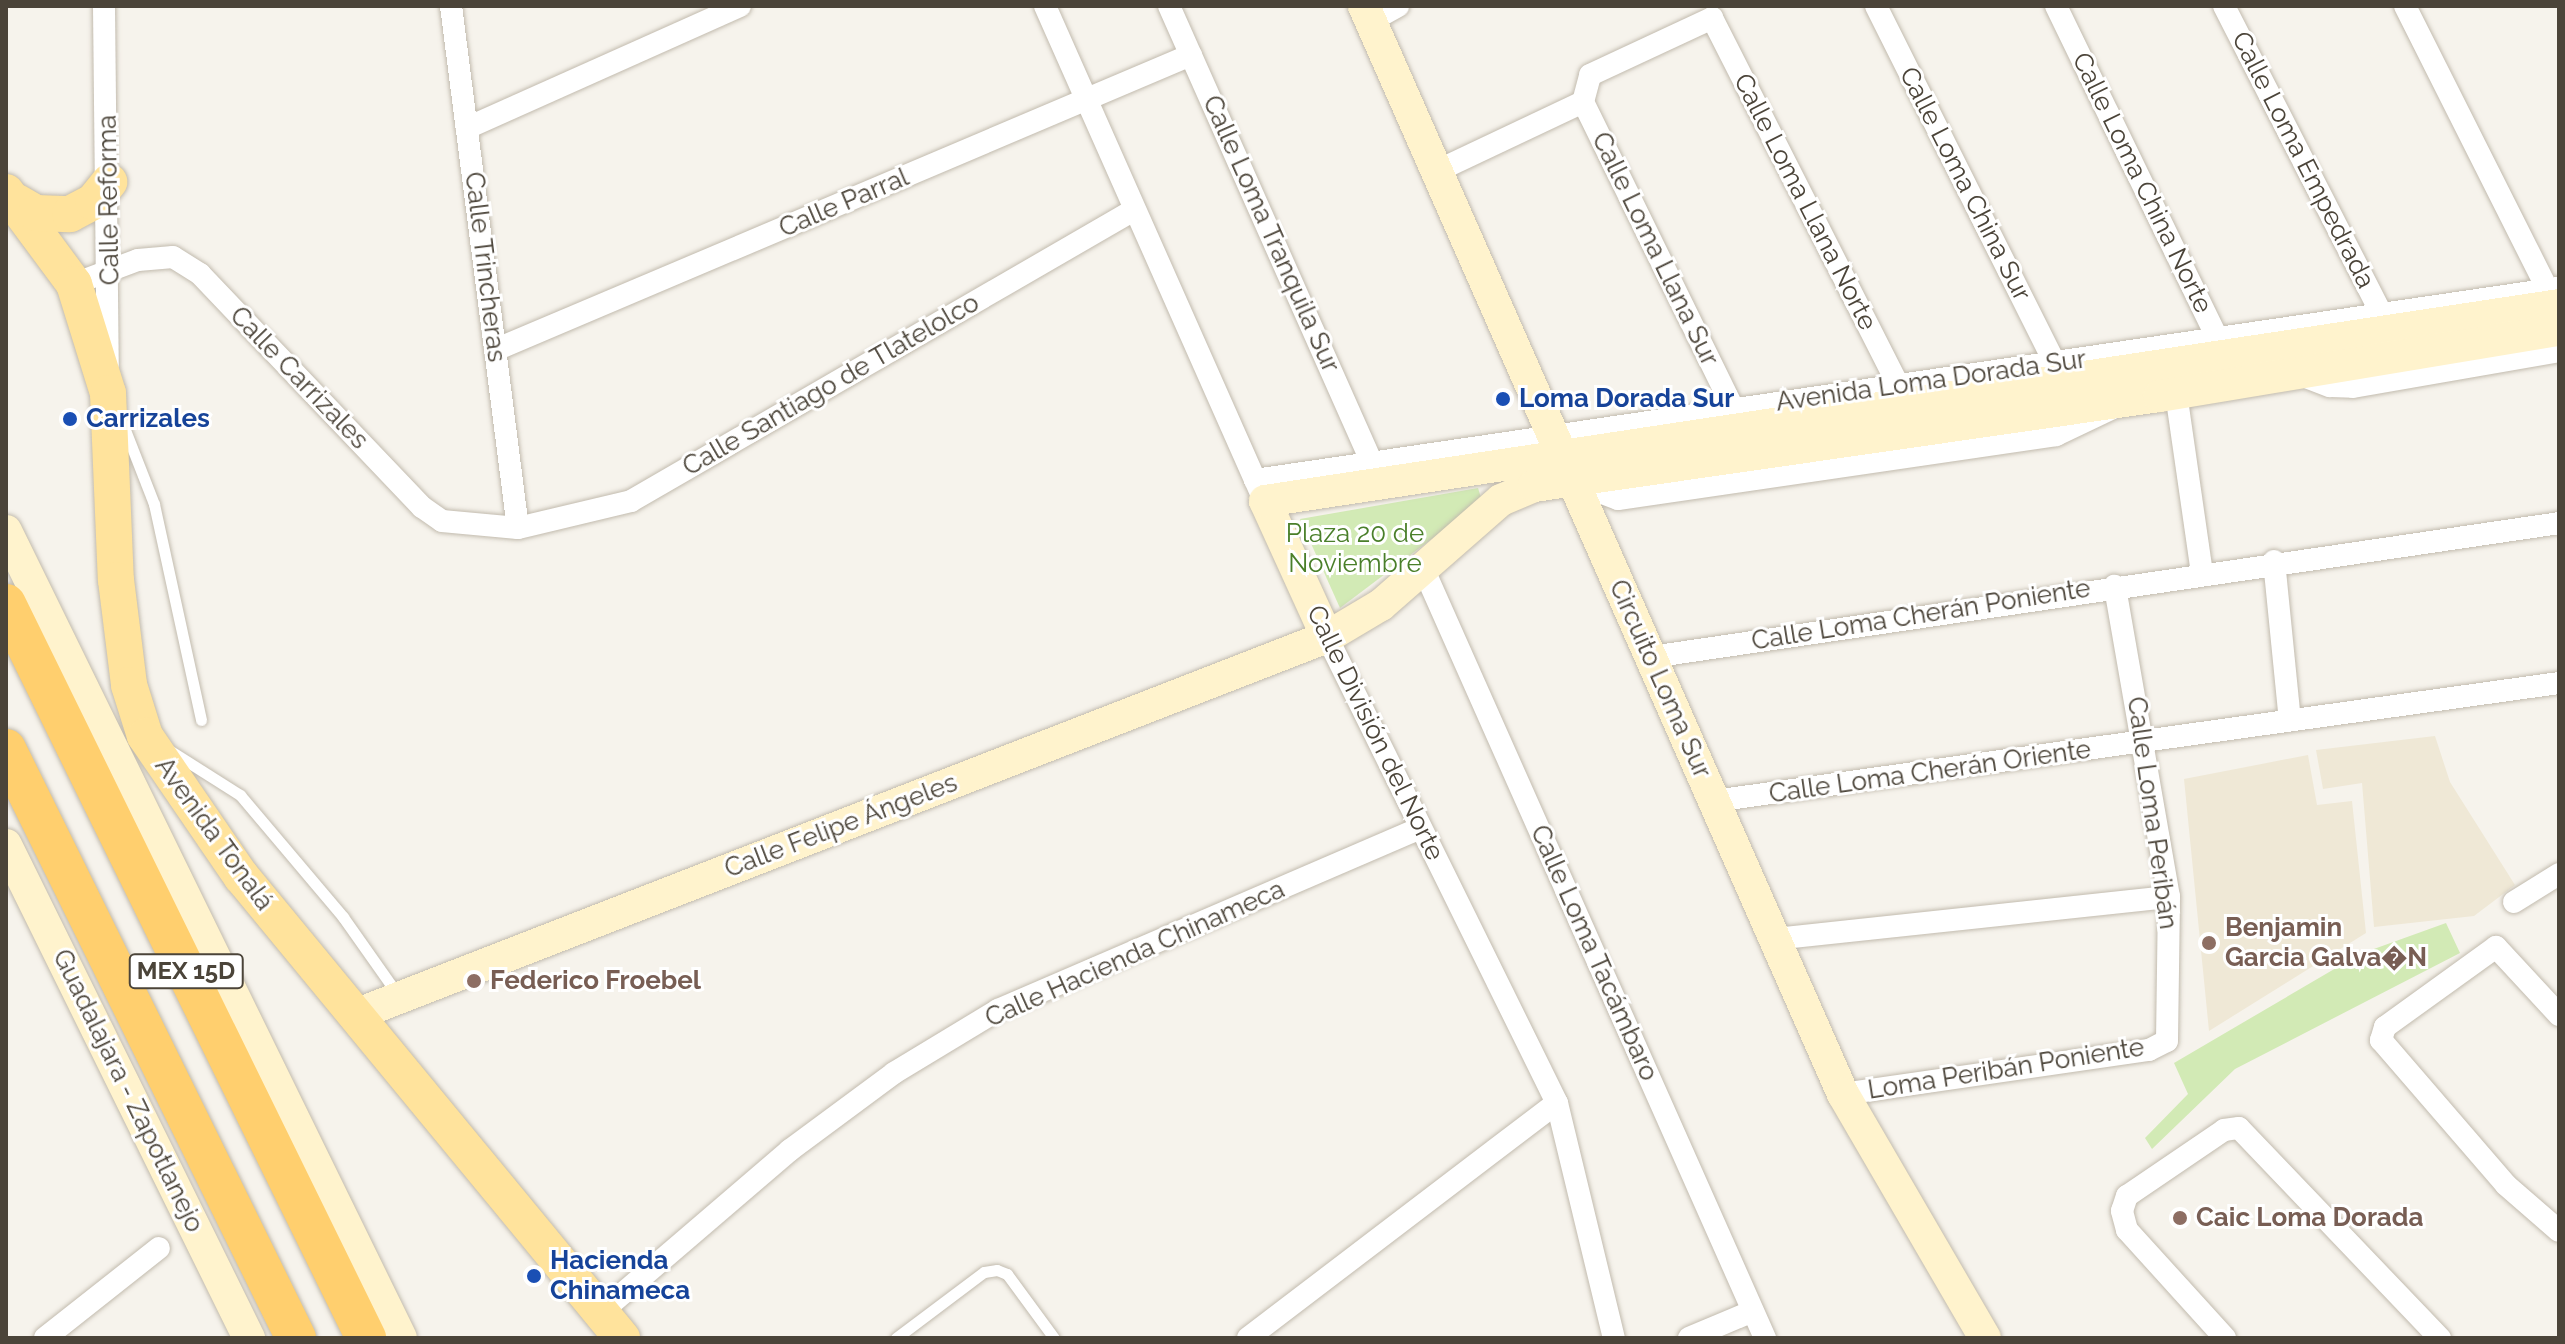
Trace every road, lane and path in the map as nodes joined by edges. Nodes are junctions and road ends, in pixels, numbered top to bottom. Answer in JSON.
{"nodes":[{"id":1,"x":104,"y":6,"type":"edge"},
{"id":2,"x":451,"y":6,"type":"edge"},
{"id":3,"x":740,"y":6,"type":"edge"},
{"id":4,"x":1045,"y":6,"type":"edge"},
{"id":5,"x":1169,"y":6,"type":"edge"},
{"id":6,"x":1876,"y":6,"type":"edge"},
{"id":7,"x":2056,"y":6,"type":"edge"},
{"id":8,"x":2224,"y":6,"type":"edge"},
{"id":9,"x":2405,"y":6,"type":"edge"},
{"id":10,"x":1378,"y":11,"type":"edge"},
{"id":11,"x":1191,"y":55,"type":"junction"},
{"id":12,"x":1584,"y":94,"type":"junction"},
{"id":13,"x":1085,"y":102,"type":"junction"},
{"id":14,"x":467,"y":128,"type":"junction"},
{"id":15,"x":1437,"y":171,"type":"junction"},
{"id":16,"x":109,"y":182,"type":"junction"},
{"id":17,"x":12,"y":197,"type":"edge"},
{"id":18,"x":1132,"y":211,"type":"junction"},
{"id":19,"x":111,"y":271,"type":"junction"},
{"id":20,"x":74,"y":284,"type":"junction"},
{"id":21,"x":2555,"y":295,"type":"edge"},
{"id":22,"x":2382,"y":315,"type":"junction"},
{"id":23,"x":2559,"y":330,"type":"edge"},
{"id":24,"x":2223,"y":349,"type":"junction"},
{"id":25,"x":495,"y":350,"type":"junction"},
{"id":26,"x":2559,"y":351,"type":"edge"},
{"id":27,"x":2055,"y":363,"type":"junction"},
{"id":28,"x":2297,"y":373,"type":"junction"},
{"id":29,"x":1898,"y":385,"type":"junction"},
{"id":30,"x":2163,"y":387,"type":"junction"},
{"id":31,"x":108,"y":393,"type":"junction"},
{"id":32,"x":1734,"y":410,"type":"junction"},
{"id":33,"x":1563,"y":458,"type":"junction"},
{"id":34,"x":1372,"y":463,"type":"junction"},
{"id":35,"x":1260,"y":490,"type":"junction"},
{"id":36,"x":2559,"y":523,"type":"edge"},
{"id":37,"x":518,"y":528,"type":"junction"},
{"id":38,"x":6,"y":531,"type":"edge"},
{"id":39,"x":2274,"y":561,"type":"junction"},
{"id":40,"x":1423,"y":568,"type":"junction"},
{"id":41,"x":2205,"y":573,"type":"junction"},
{"id":42,"x":2115,"y":586,"type":"junction"},
{"id":43,"x":6,"y":604,"type":"edge"},
{"id":44,"x":1327,"y":637,"type":"junction"},
{"id":45,"x":1651,"y":657,"type":"junction"},
{"id":46,"x":2559,"y":683,"type":"edge"},
{"id":47,"x":201,"y":720,"type":"dead end"},
{"id":48,"x":2290,"y":720,"type":"junction"},
{"id":49,"x":145,"y":736,"type":"junction"},
{"id":50,"x":2146,"y":743,"type":"junction"},
{"id":51,"x":6,"y":749,"type":"edge"},
{"id":52,"x":1714,"y":801,"type":"junction"},
{"id":53,"x":1421,"y":828,"type":"junction"},
{"id":54,"x":6,"y":845,"type":"edge"},
{"id":55,"x":2559,"y":874,"type":"edge"},
{"id":56,"x":2169,"y":897,"type":"junction"},
{"id":57,"x":2514,"y":902,"type":"dead end"},
{"id":58,"x":1775,"y":939,"type":"junction"},
{"id":59,"x":399,"y":997,"type":"junction"},
{"id":60,"x":355,"y":1015,"type":"junction"},
{"id":61,"x":2559,"y":1015,"type":"edge"},
{"id":62,"x":2167,"y":1041,"type":"joint"},
{"id":63,"x":1843,"y":1094,"type":"junction"},
{"id":64,"x":1557,"y":1103,"type":"junction"},
{"id":65,"x":2559,"y":1231,"type":"edge"},
{"id":66,"x":159,"y":1248,"type":"dead end"},
{"id":67,"x":1753,"y":1311,"type":"junction"},
{"id":68,"x":611,"y":1325,"type":"edge"},
{"id":69,"x":45,"y":1338,"type":"edge"},
{"id":70,"x":249,"y":1338,"type":"edge"},
{"id":71,"x":296,"y":1338,"type":"edge"},
{"id":72,"x":366,"y":1338,"type":"edge"},
{"id":73,"x":401,"y":1338,"type":"edge"},
{"id":74,"x":896,"y":1338,"type":"edge"},
{"id":75,"x":1054,"y":1338,"type":"edge"},
{"id":76,"x":1248,"y":1338,"type":"edge"},
{"id":77,"x":1614,"y":1338,"type":"edge"},
{"id":78,"x":1689,"y":1338,"type":"edge"},
{"id":79,"x":1765,"y":1338,"type":"edge"},
{"id":80,"x":1985,"y":1338,"type":"edge"},
{"id":81,"x":2225,"y":1338,"type":"edge"},
{"id":82,"x":2440,"y":1338,"type":"edge"}],
"edges":[{"from":1,"to":16,"type":"street","name":"Calle Reforma"},
{"from":2,"to":14,"type":"street","name":"Calle Trincheras"},
{"from":3,"to":14,"type":"street"},
{"from":4,"to":13,"type":"street","name":"Calle División del Norte"},
{"from":5,"to":11,"type":"street","name":"Calle Loma Tranquila Sur"},
{"from":6,"to":27,"type":"street","name":"Calle Loma China Sur"},
{"from":7,"to":24,"type":"street","name":"Calle Loma China Norte"},
{"from":8,"to":22,"type":"street","name":"Calle Loma Empedrada"},
{"from":9,"to":21,"type":"street"},
{"from":10,"to":15,"type":"street","name":"Circuito Loma Sur"},
{"from":11,"to":13,"type":"street","name":"Calle Parral"},
{"from":11,"to":34,"type":"street","name":"Calle Loma Tranquila Sur"},
{"from":12,"to":15,"type":"street"},
{"from":12,"to":29,"type":"street","name":"Calle Loma Llana Norte"},
{"from":12,"to":32,"type":"street","name":"Calle Loma Llana Sur"},
{"from":13,"to":18,"type":"street","name":"Calle División del Norte"},
{"from":13,"to":25,"type":"street","name":"Calle Parral"},
{"from":14,"to":25,"type":"street","name":"Calle Trincheras"},
{"from":15,"to":33,"type":"street","name":"Circuito Loma Sur"},
{"from":16,"to":17,"type":"main road"},
{"from":16,"to":19,"type":"street","name":"Calle Reforma"},
{"from":17,"to":20,"type":"main road","name":"Avenida Tonalá"},
{"from":18,"to":35,"type":"street","name":"Calle División del Norte"},
{"from":18,"to":37,"type":"street","name":"Calle Santiago de Tlatelolco"},
{"from":19,"to":20,"type":"street","name":"Calle Carrizales"},
{"from":19,"to":31,"type":"street","name":"Calle Reforma"},
{"from":19,"to":37,"type":"street","name":"Calle Carrizales"},
{"from":20,"to":31,"type":"main road","name":"Avenida Tonalá"},
{"from":21,"to":22,"type":"street","name":"Avenida Loma Dorada Sur"},
{"from":21,"to":24,"type":"street","name":"Avenida Loma Dorada Sur"},
{"from":22,"to":24,"type":"street","name":"Avenida Loma Dorada Sur"},
{"from":23,"to":28,"type":"street","name":"Avenida Loma Dorada Sur"},
{"from":24,"to":27,"type":"street","name":"Avenida Loma Dorada Sur"},
{"from":24,"to":30,"type":"street","name":"Avenida Loma Dorada Sur"},
{"from":25,"to":37,"type":"street","name":"Calle Trincheras"},
{"from":26,"to":28,"type":"street","name":"Avenida Loma Dorada Sur"},
{"from":27,"to":29,"type":"street","name":"Avenida Loma Dorada Sur"},
{"from":28,"to":30,"type":"street","name":"Avenida Loma Dorada Sur"},
{"from":29,"to":32,"type":"street","name":"Avenida Loma Dorada Sur"},
{"from":30,"to":33,"type":"street","name":"Avenida Loma Dorada Sur"},
{"from":30,"to":33,"type":"street","name":"Avenida Loma Dorada Sur"},
{"from":30,"to":41,"type":"street"},
{"from":31,"to":47,"type":"lane"},
{"from":31,"to":49,"type":"main road","name":"Avenida Tonalá"},
{"from":32,"to":33,"type":"street","name":"Avenida Loma Dorada Sur"},
{"from":33,"to":34,"type":"street","name":"Avenida Loma Dorada Sur"},
{"from":33,"to":35,"type":"street","name":"Avenida Loma Dorada Sur"},
{"from":33,"to":40,"type":"street","name":"Avenida Loma Dorada Sur"},
{"from":33,"to":45,"type":"street","name":"Circuito Loma Sur"},
{"from":34,"to":35,"type":"street","name":"Avenida Loma Dorada Sur"},
{"from":35,"to":44,"type":"street","name":"Calle División del Norte"},
{"from":36,"to":39,"type":"street","name":"Calle Loma Cherán Poniente"},
{"from":38,"to":73,"type":"street"},
{"from":39,"to":41,"type":"street","name":"Calle Loma Cherán Poniente"},
{"from":39,"to":48,"type":"street"},
{"from":40,"to":44,"type":"street","name":"Avenida Loma Dorada Sur"},
{"from":40,"to":67,"type":"street","name":"Calle Loma Tacámbaro"},
{"from":41,"to":42,"type":"street","name":"Calle Loma Cherán Poniente"},
{"from":42,"to":45,"type":"street","name":"Calle Loma Cherán Poniente"},
{"from":42,"to":50,"type":"street","name":"Calle Loma Peribán"},
{"from":43,"to":72,"type":"highway","number":"MEX 15D"},
{"from":44,"to":53,"type":"street","name":"Calle División del Norte"},
{"from":44,"to":59,"type":"street","name":"Calle Felipe Ángeles"},
{"from":45,"to":52,"type":"street","name":"Circuito Loma Sur"},
{"from":46,"to":48,"type":"street","name":"Calle Loma Cherán Oriente"},
{"from":48,"to":50,"type":"street","name":"Calle Loma Cherán Oriente"},
{"from":49,"to":59,"type":"lane"},
{"from":49,"to":60,"type":"main road","name":"Avenida Tonalá"},
{"from":50,"to":52,"type":"street","name":"Calle Loma Cherán Oriente"},
{"from":50,"to":56,"type":"street","name":"Calle Loma Peribán"},
{"from":51,"to":71,"type":"highway","number":"MEX 15D"},
{"from":52,"to":58,"type":"street","name":"Circuito Loma Sur"},
{"from":53,"to":64,"type":"street","name":"Calle División del Norte"},
{"from":53,"to":68,"type":"street","name":"Calle Hacienda Chinameca"},
{"from":54,"to":70,"type":"street","name":"Guadalajara - Zapotlanejo"},
{"from":55,"to":57,"type":"street"},
{"from":56,"to":58,"type":"street"},
{"from":56,"to":62,"type":"street","name":"Calle Loma Peribán"},
{"from":58,"to":63,"type":"street","name":"Circuito Loma Sur"},
{"from":59,"to":60,"type":"street","name":"Calle Felipe Ángeles"},
{"from":60,"to":68,"type":"main road","name":"Avenida Tonalá"},
{"from":61,"to":65,"type":"street"},
{"from":62,"to":63,"type":"street","name":"Loma Peribán Poniente"},
{"from":63,"to":80,"type":"street","name":"Circuito Loma Sur"},
{"from":64,"to":76,"type":"street"},
{"from":64,"to":77,"type":"street","name":"Calle División del Norte"},
{"from":66,"to":69,"type":"street"},
{"from":67,"to":78,"type":"street"},
{"from":67,"to":79,"type":"street","name":"Calle Loma Tacámbaro"},
{"from":74,"to":75,"type":"lane"},
{"from":81,"to":82,"type":"street"}]}
